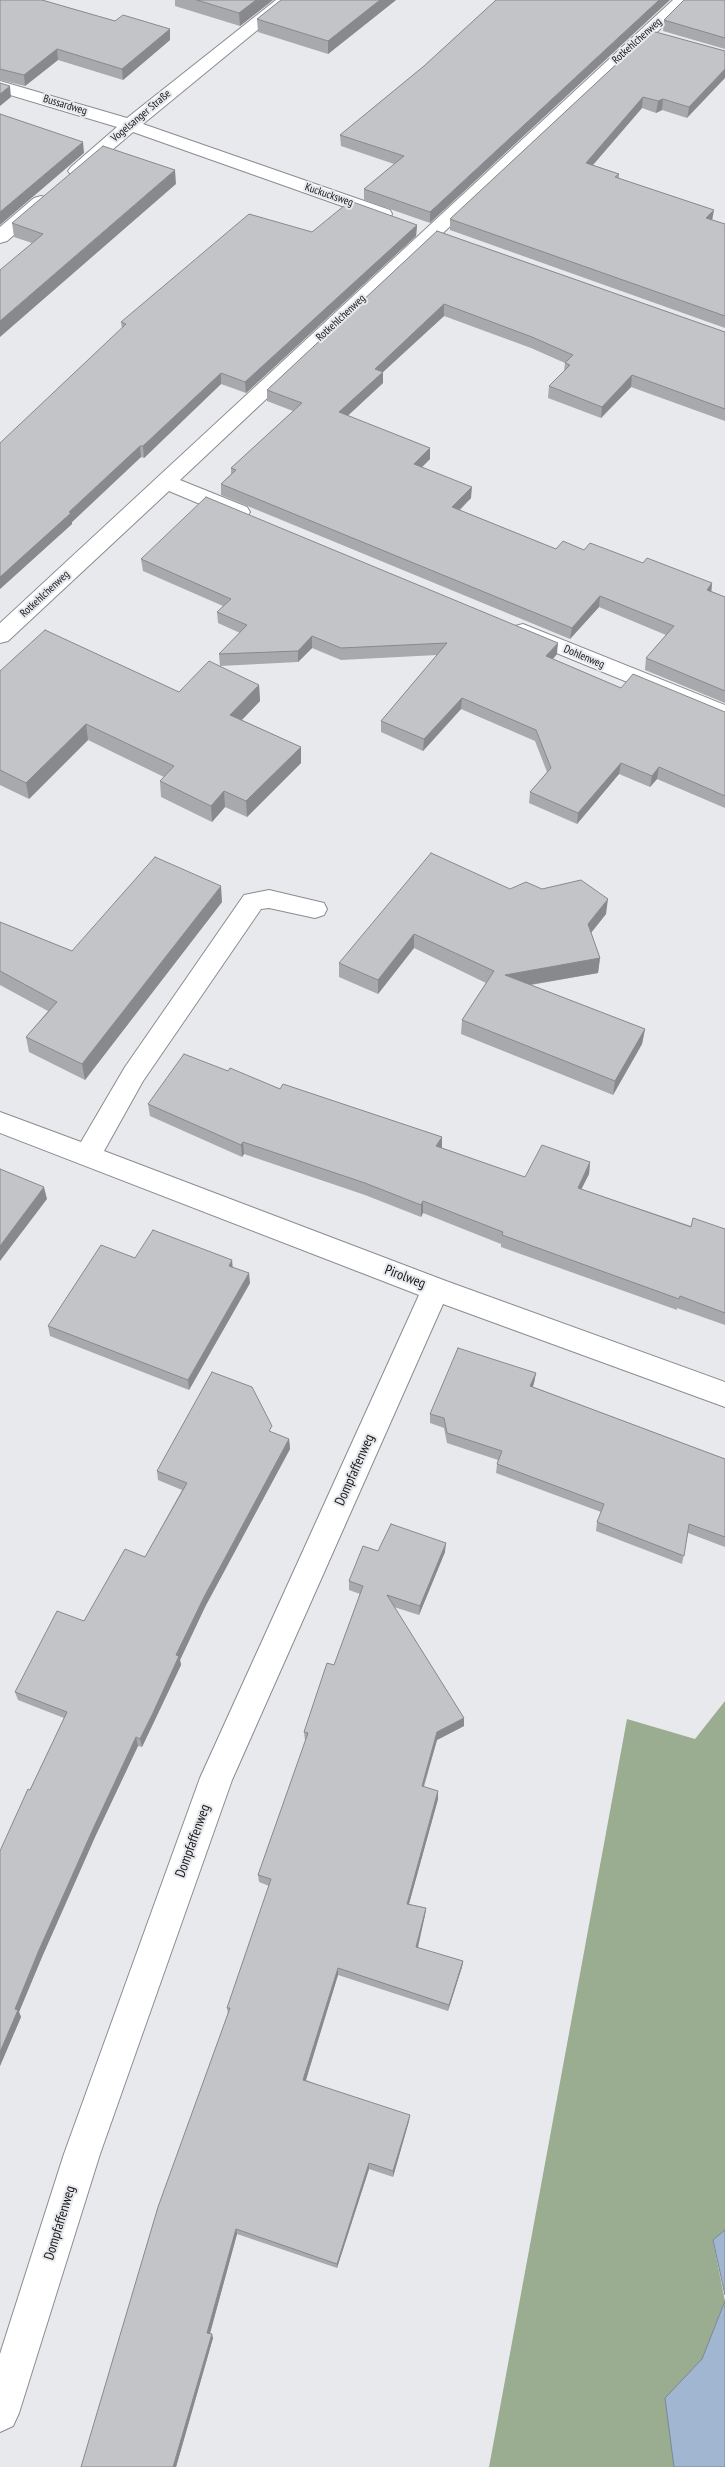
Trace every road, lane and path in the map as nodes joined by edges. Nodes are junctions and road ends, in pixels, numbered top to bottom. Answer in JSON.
{"nodes":[{"id":1,"x":286,"y":0,"type":"edge"},
{"id":2,"x":683,"y":0,"type":"edge"},
{"id":3,"x":645,"y":33,"type":"junction"},
{"id":4,"x":663,"y":38,"type":"edge"},
{"id":5,"x":0,"y":86,"type":"edge"},
{"id":6,"x":130,"y":125,"type":"junction"},
{"id":7,"x":65,"y":181,"type":"edge"},
{"id":8,"x":51,"y":193,"type":"edge"},
{"id":9,"x":425,"y":229,"type":"junction"},
{"id":10,"x":0,"y":237,"type":"edge"},
{"id":11,"x":167,"y":482,"type":"junction"},
{"id":12,"x":258,"y":520,"type":"edge"},
{"id":13,"x":505,"y":624,"type":"edge"},
{"id":14,"x":0,"y":636,"type":"edge"},
{"id":15,"x":725,"y":714,"type":"edge"},
{"id":16,"x":315,"y":909,"type":"dead end"},
{"id":17,"x":0,"y":1122,"type":"edge"},
{"id":18,"x":87,"y":1156,"type":"junction"},
{"id":19,"x":436,"y":1289,"type":"junction"},
{"id":20,"x":725,"y":1394,"type":"edge"},
{"id":21,"x":0,"y":2413,"type":"edge"}],
"edges":[{"from":1,"to":6,"type":"street","name":"Vogelsanger Straße"},
{"from":2,"to":3,"type":"street","name":"Rotkehlchenweg"},
{"from":3,"to":4,"type":"street"},
{"from":3,"to":9,"type":"street","name":"Rotkehlchenweg"},
{"from":5,"to":6,"type":"street","name":"Bussardweg"},
{"from":6,"to":7,"type":"street","name":"Vogelsanger Straße"},
{"from":6,"to":9,"type":"street","name":"Kuckucksweg"},
{"from":8,"to":10,"type":"street"},
{"from":9,"to":11,"type":"street","name":"Rotkehlchenweg"},
{"from":11,"to":12,"type":"street"},
{"from":11,"to":14,"type":"street","name":"Rotkehlchenweg"},
{"from":13,"to":15,"type":"street","name":"Dohlenweg"},
{"from":16,"to":18,"type":"street"},
{"from":17,"to":18,"type":"street","name":"Pirolweg"},
{"from":18,"to":19,"type":"street","name":"Pirolweg"},
{"from":19,"to":20,"type":"street","name":"Pirolweg"},
{"from":19,"to":21,"type":"street","name":"Dompfaffenweg"}]}
